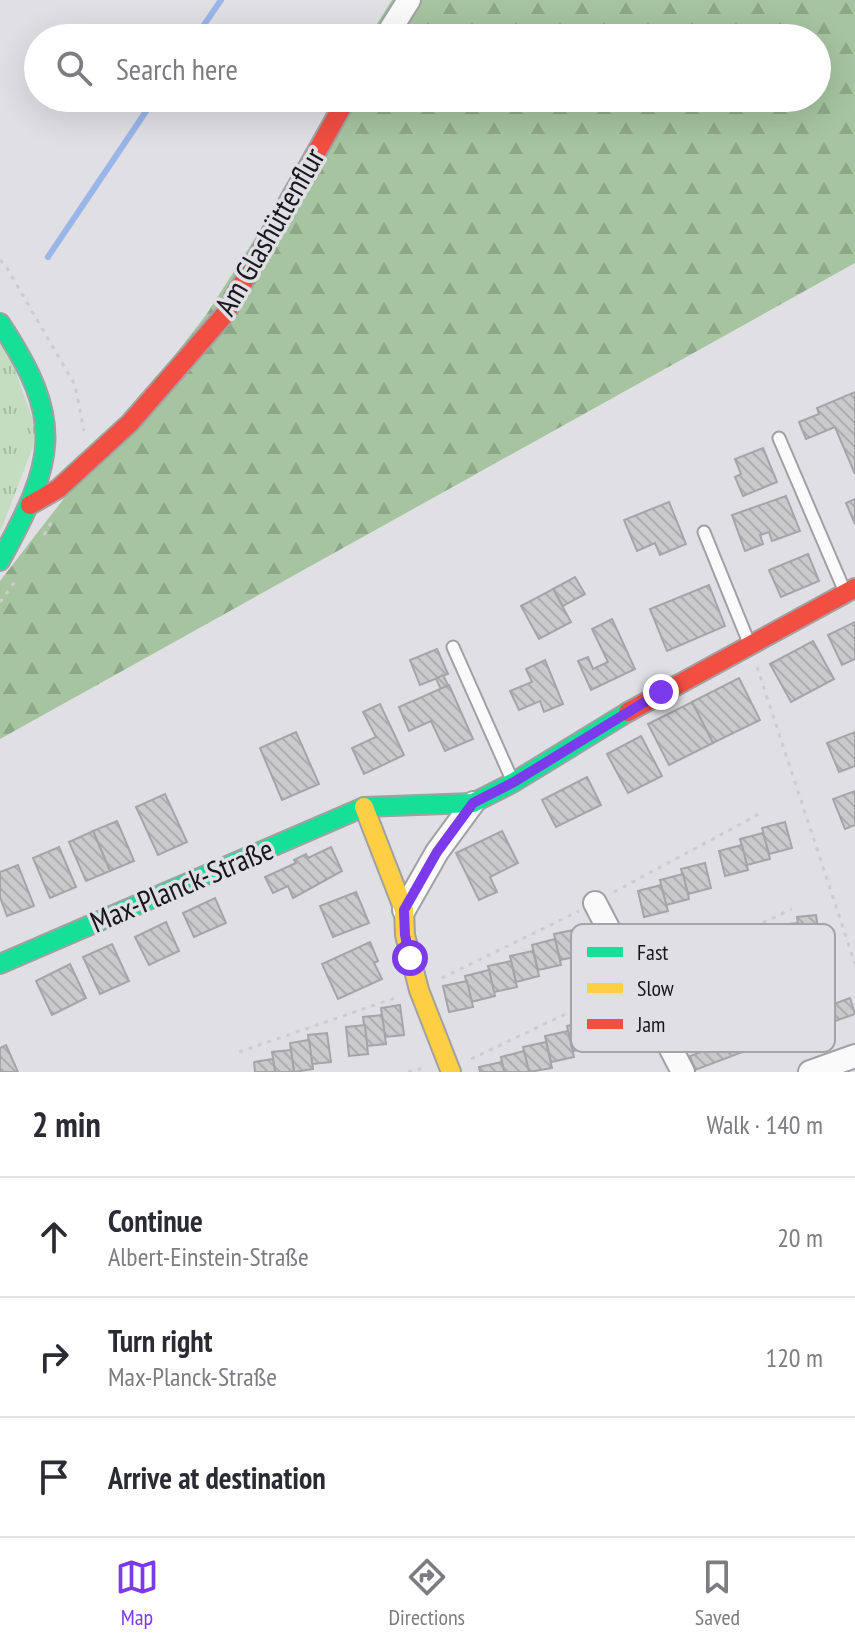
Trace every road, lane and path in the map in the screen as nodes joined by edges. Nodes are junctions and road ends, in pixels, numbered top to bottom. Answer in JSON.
{"nodes":[{"id":1,"x":409,"y":0,"type":"edge"},
{"id":2,"x":394,"y":24,"type":"edge"},
{"id":3,"x":339,"y":112,"type":"edge"},
{"id":4,"x":0,"y":260,"type":"edge"},
{"id":5,"x":0,"y":323,"type":"edge"},
{"id":6,"x":779,"y":438,"type":"dead end"},
{"id":7,"x":86,"y":463,"type":"junction"},
{"id":8,"x":45,"y":464,"type":"junction"},
{"id":9,"x":30,"y":505,"type":"junction"},
{"id":10,"x":704,"y":532,"type":"dead end"},
{"id":11,"x":0,"y":561,"type":"edge"},
{"id":12,"x":850,"y":590,"type":"edge"},
{"id":13,"x":749,"y":644,"type":"junction"},
{"id":14,"x":453,"y":647,"type":"dead end"},
{"id":15,"x":514,"y":782,"type":"junction"},
{"id":16,"x":473,"y":803,"type":"junction"},
{"id":17,"x":364,"y":807,"type":"junction"},
{"id":18,"x":763,"y":812,"type":"dead end"},
{"id":19,"x":595,"y":903,"type":"junction"},
{"id":20,"x":792,"y":909,"type":"dead end"},
{"id":21,"x":404,"y":910,"type":"junction"},
{"id":22,"x":606,"y":924,"type":"edge"},
{"id":23,"x":759,"y":924,"type":"edge"},
{"id":24,"x":0,"y":964,"type":"edge"},
{"id":25,"x":855,"y":964,"type":"edge"},
{"id":26,"x":419,"y":990,"type":"junction"},
{"id":27,"x":571,"y":1012,"type":"edge"},
{"id":28,"x":239,"y":1052,"type":"dead end"},
{"id":29,"x":673,"y":1052,"type":"edge"},
{"id":30,"x":855,"y":1056,"type":"edge"},
{"id":31,"x":450,"y":1070,"type":"edge"},
{"id":32,"x":683,"y":1072,"type":"edge"},
{"id":33,"x":810,"y":1072,"type":"edge"}],
"edges":[{"from":1,"to":2,"type":"street"},
{"from":3,"to":7,"type":"street","name":"Am Glashüttenflur"},
{"from":4,"to":7,"type":"path"},
{"from":5,"to":8,"type":"street"},
{"from":6,"to":12,"type":"lane"},
{"from":7,"to":8,"type":"street"},
{"from":7,"to":9,"type":"street","name":"Am Glashüttenflur"},
{"from":8,"to":9,"type":"street"},
{"from":9,"to":11,"type":"street"},
{"from":10,"to":13,"type":"lane"},
{"from":12,"to":13,"type":"street","name":"Max-Planck-Straße"},
{"from":13,"to":15,"type":"street","name":"Max-Planck-Straße"},
{"from":13,"to":25,"type":"path"},
{"from":14,"to":15,"type":"lane"},
{"from":15,"to":16,"type":"street","name":"Max-Planck-Straße"},
{"from":16,"to":17,"type":"street","name":"Max-Planck-Straße"},
{"from":16,"to":21,"type":"street","name":"Max-Planck-Straße"},
{"from":17,"to":21,"type":"street"},
{"from":17,"to":24,"type":"street","name":"Max-Planck-Straße"},
{"from":18,"to":19,"type":"path"},
{"from":19,"to":22,"type":"street"},
{"from":19,"to":26,"type":"path"},
{"from":20,"to":23,"type":"path"},
{"from":21,"to":26,"type":"street"},
{"from":26,"to":28,"type":"path"},
{"from":26,"to":31,"type":"street"},
{"from":27,"to":31,"type":"path"},
{"from":29,"to":32,"type":"street"},
{"from":30,"to":33,"type":"street"}]}
